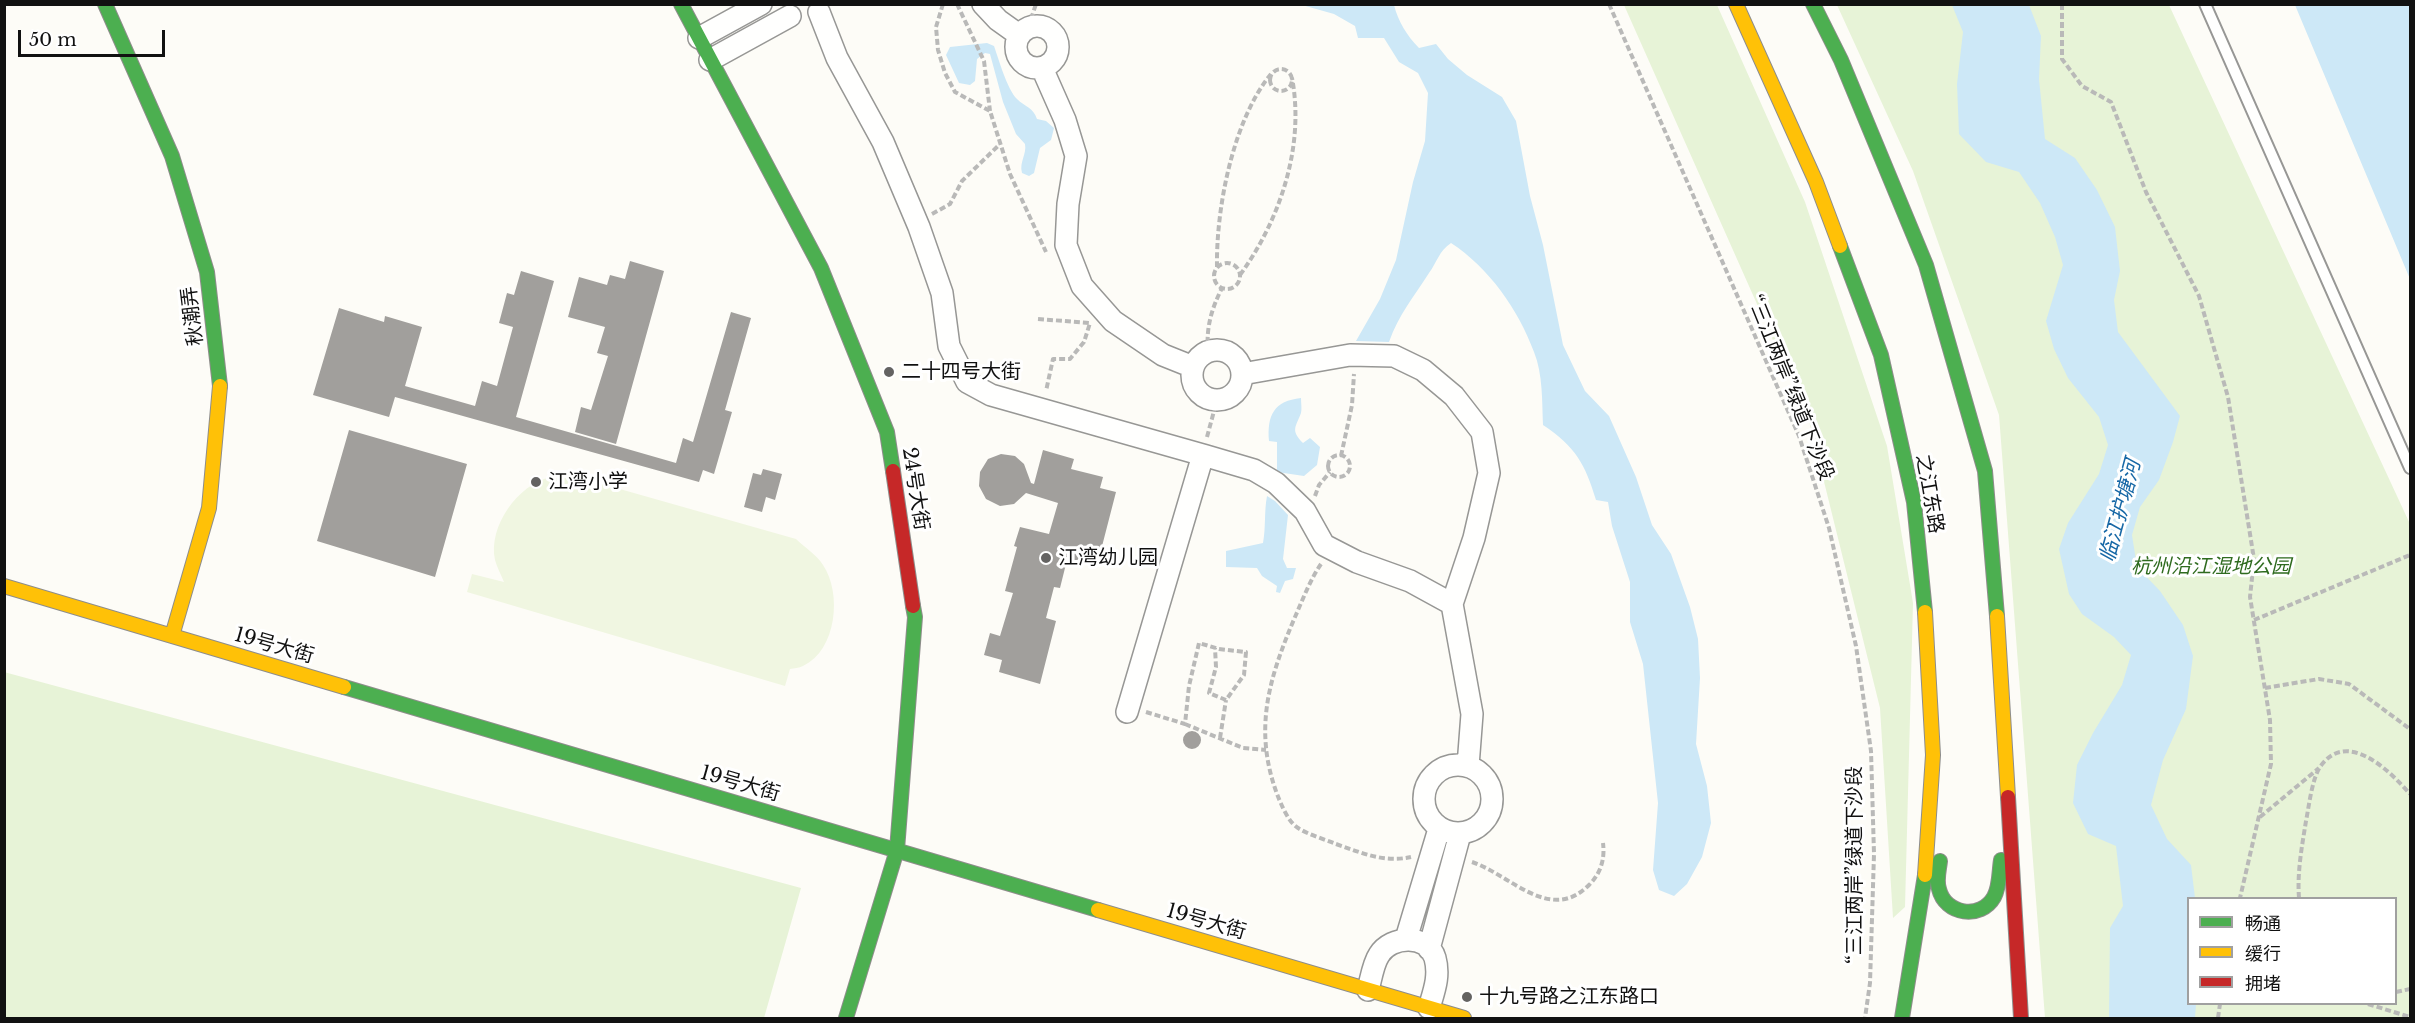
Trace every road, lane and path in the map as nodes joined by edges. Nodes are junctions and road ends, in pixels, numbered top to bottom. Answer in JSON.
{"nodes":[{"id":1,"x":105,"y":4,"type":"edge"},
{"id":2,"x":681,"y":4,"type":"edge"},
{"id":3,"x":761,"y":4,"type":"edge"},
{"id":4,"x":943,"y":4,"type":"edge"},
{"id":5,"x":957,"y":4,"type":"edge"},
{"id":6,"x":983,"y":4,"type":"edge"},
{"id":7,"x":1036,"y":4,"type":"edge"},
{"id":8,"x":1609,"y":4,"type":"edge"},
{"id":9,"x":1736,"y":4,"type":"edge"},
{"id":10,"x":1813,"y":4,"type":"edge"},
{"id":11,"x":2062,"y":4,"type":"edge"},
{"id":12,"x":2205,"y":4,"type":"edge"},
{"id":13,"x":822,"y":8,"type":"edge"},
{"id":14,"x":785,"y":10,"type":"edge"},
{"id":15,"x":1024,"y":30,"type":"junction"},
{"id":16,"x":699,"y":38,"type":"junction"},
{"id":17,"x":710,"y":60,"type":"junction"},
{"id":18,"x":1042,"y":68,"type":"junction"},
{"id":19,"x":1271,"y":74,"type":"junction"},
{"id":20,"x":1292,"y":78,"type":"junction"},
{"id":21,"x":990,"y":111,"type":"junction"},
{"id":22,"x":999,"y":145,"type":"junction"},
{"id":23,"x":915,"y":218,"type":"junction"},
{"id":24,"x":1048,"y":256,"type":"dead end"},
{"id":25,"x":1217,"y":267,"type":"junction"},
{"id":26,"x":1240,"y":275,"type":"junction"},
{"id":27,"x":1222,"y":288,"type":"junction"},
{"id":28,"x":1084,"y":317,"type":"dead end"},
{"id":29,"x":1038,"y":319,"type":"dead end"},
{"id":30,"x":1090,"y":323,"type":"junction"},
{"id":31,"x":1116,"y":324,"type":"junction"},
{"id":32,"x":1208,"y":352,"type":"junction"},
{"id":33,"x":1354,"y":355,"type":"junction"},
{"id":34,"x":1193,"y":367,"type":"junction"},
{"id":35,"x":1242,"y":374,"type":"junction"},
{"id":36,"x":1217,"y":400,"type":"junction"},
{"id":37,"x":1044,"y":411,"type":"junction"},
{"id":38,"x":1203,"y":455,"type":"junction"},
{"id":39,"x":1341,"y":456,"type":"junction"},
{"id":40,"x":2410,"y":468,"type":"edge"},
{"id":41,"x":1331,"y":549,"type":"junction"},
{"id":42,"x":2410,"y":555,"type":"edge"},
{"id":43,"x":4,"y":586,"type":"edge"},
{"id":44,"x":1452,"y":604,"type":"junction"},
{"id":45,"x":2254,"y":620,"type":"junction"},
{"id":46,"x":172,"y":636,"type":"junction"},
{"id":47,"x":1215,"y":648,"type":"junction"},
{"id":48,"x":2265,"y":688,"type":"junction"},
{"id":49,"x":1226,"y":700,"type":"junction"},
{"id":50,"x":1128,"y":709,"type":"joint"},
{"id":51,"x":1931,"y":718,"type":"junction"},
{"id":52,"x":1185,"y":724,"type":"junction"},
{"id":53,"x":2410,"y":729,"type":"edge"},
{"id":54,"x":1220,"y":738,"type":"junction"},
{"id":55,"x":1266,"y":750,"type":"junction"},
{"id":56,"x":1468,"y":766,"type":"junction"},
{"id":57,"x":2320,"y":768,"type":"junction"},
{"id":58,"x":2410,"y":794,"type":"edge"},
{"id":59,"x":2009,"y":812,"type":"junction"},
{"id":60,"x":2259,"y":818,"type":"junction"},
{"id":61,"x":1439,"y":829,"type":"junction"},
{"id":62,"x":1460,"y":834,"type":"junction"},
{"id":63,"x":1603,"y":843,"type":"dead end"},
{"id":64,"x":897,"y":850,"type":"junction"},
{"id":65,"x":1432,"y":851,"type":"junction"},
{"id":66,"x":1453,"y":860,"type":"junction"},
{"id":67,"x":2240,"y":897,"type":"edge"},
{"id":68,"x":2299,"y":897,"type":"edge"},
{"id":69,"x":1406,"y":939,"type":"junction"},
{"id":70,"x":1429,"y":949,"type":"junction"},
{"id":71,"x":2019,"y":986,"type":"junction"},
{"id":72,"x":1368,"y":990,"type":"junction"},
{"id":73,"x":2371,"y":1005,"type":"edge"},
{"id":74,"x":1429,"y":1008,"type":"junction"},
{"id":75,"x":2410,"y":1017,"type":"edge"},
{"id":76,"x":846,"y":1018,"type":"edge"},
{"id":77,"x":1464,"y":1018,"type":"edge"},
{"id":78,"x":1865,"y":1018,"type":"edge"},
{"id":79,"x":1902,"y":1018,"type":"edge"},
{"id":80,"x":2013,"y":1018,"type":"edge"},
{"id":81,"x":2021,"y":1018,"type":"edge"}],
"edges":[{"from":1,"to":46,"type":"street","name":"秋潮弄"},
{"from":2,"to":16,"type":"street","name":"24号大街"},
{"from":3,"to":16,"type":"street"},
{"from":4,"to":21,"type":"path"},
{"from":5,"to":21,"type":"path"},
{"from":6,"to":15,"type":"street"},
{"from":7,"to":15,"type":"path"},
{"from":8,"to":78,"type":"path","name":"“三江两岸”绿道下沙段"},
{"from":9,"to":51,"type":"street","name":"之江东路"},
{"from":10,"to":59,"type":"street"},
{"from":11,"to":45,"type":"path"},
{"from":12,"to":40,"type":"lane"},
{"from":13,"to":14,"type":"street"},
{"from":13,"to":23,"type":"street"},
{"from":14,"to":17,"type":"street"},
{"from":15,"to":18,"type":"street"},
{"from":15,"to":18,"type":"street"},
{"from":16,"to":17,"type":"street","name":"24号大街"},
{"from":17,"to":64,"type":"street","name":"24号大街"},
{"from":18,"to":31,"type":"street"},
{"from":19,"to":20,"type":"path"},
{"from":19,"to":20,"type":"path"},
{"from":19,"to":25,"type":"path"},
{"from":20,"to":26,"type":"path"},
{"from":21,"to":22,"type":"path"},
{"from":22,"to":23,"type":"path"},
{"from":22,"to":24,"type":"path"},
{"from":23,"to":37,"type":"street"},
{"from":25,"to":26,"type":"path"},
{"from":25,"to":27,"type":"path"},
{"from":26,"to":27,"type":"path"},
{"from":27,"to":32,"type":"path"},
{"from":28,"to":30,"type":"path"},
{"from":29,"to":30,"type":"path"},
{"from":30,"to":31,"type":"path"},
{"from":30,"to":37,"type":"path"},
{"from":31,"to":34,"type":"street"},
{"from":32,"to":34,"type":"street"},
{"from":32,"to":35,"type":"street"},
{"from":33,"to":35,"type":"street"},
{"from":33,"to":39,"type":"path"},
{"from":33,"to":44,"type":"street"},
{"from":34,"to":36,"type":"street"},
{"from":35,"to":36,"type":"street"},
{"from":36,"to":38,"type":"path"},
{"from":37,"to":38,"type":"street"},
{"from":38,"to":41,"type":"street"},
{"from":38,"to":50,"type":"street"},
{"from":39,"to":39,"type":"path"},
{"from":41,"to":44,"type":"street"},
{"from":41,"to":55,"type":"path"},
{"from":42,"to":45,"type":"path"},
{"from":43,"to":46,"type":"street","name":"19号大街"},
{"from":44,"to":56,"type":"street"},
{"from":45,"to":48,"type":"path"},
{"from":46,"to":64,"type":"street","name":"19号大街"},
{"from":47,"to":49,"type":"path"},
{"from":47,"to":49,"type":"path"},
{"from":47,"to":52,"type":"path"},
{"from":48,"to":53,"type":"path"},
{"from":48,"to":60,"type":"path"},
{"from":49,"to":54,"type":"path"},
{"from":50,"to":52,"type":"path"},
{"from":51,"to":59,"type":"street"},
{"from":51,"to":79,"type":"street","name":"之江东路"},
{"from":52,"to":54,"type":"path"},
{"from":54,"to":55,"type":"path"},
{"from":55,"to":65,"type":"path"},
{"from":56,"to":61,"type":"street"},
{"from":56,"to":62,"type":"street"},
{"from":57,"to":58,"type":"path"},
{"from":57,"to":60,"type":"path"},
{"from":57,"to":68,"type":"path"},
{"from":59,"to":71,"type":"street"},
{"from":60,"to":67,"type":"path"},
{"from":61,"to":62,"type":"street"},
{"from":61,"to":65,"type":"street"},
{"from":62,"to":66,"type":"street"},
{"from":63,"to":66,"type":"path"},
{"from":64,"to":72,"type":"street","name":"19号大街"},
{"from":64,"to":76,"type":"street","name":"24号大街"},
{"from":65,"to":69,"type":"street"},
{"from":66,"to":70,"type":"street"},
{"from":69,"to":70,"type":"street"},
{"from":69,"to":72,"type":"street"},
{"from":70,"to":74,"type":"street"},
{"from":71,"to":80,"type":"street"},
{"from":71,"to":81,"type":"street"},
{"from":72,"to":74,"type":"street","name":"19号大街"},
{"from":73,"to":75,"type":"path"},
{"from":74,"to":77,"type":"street","name":"19号大街"}]}
